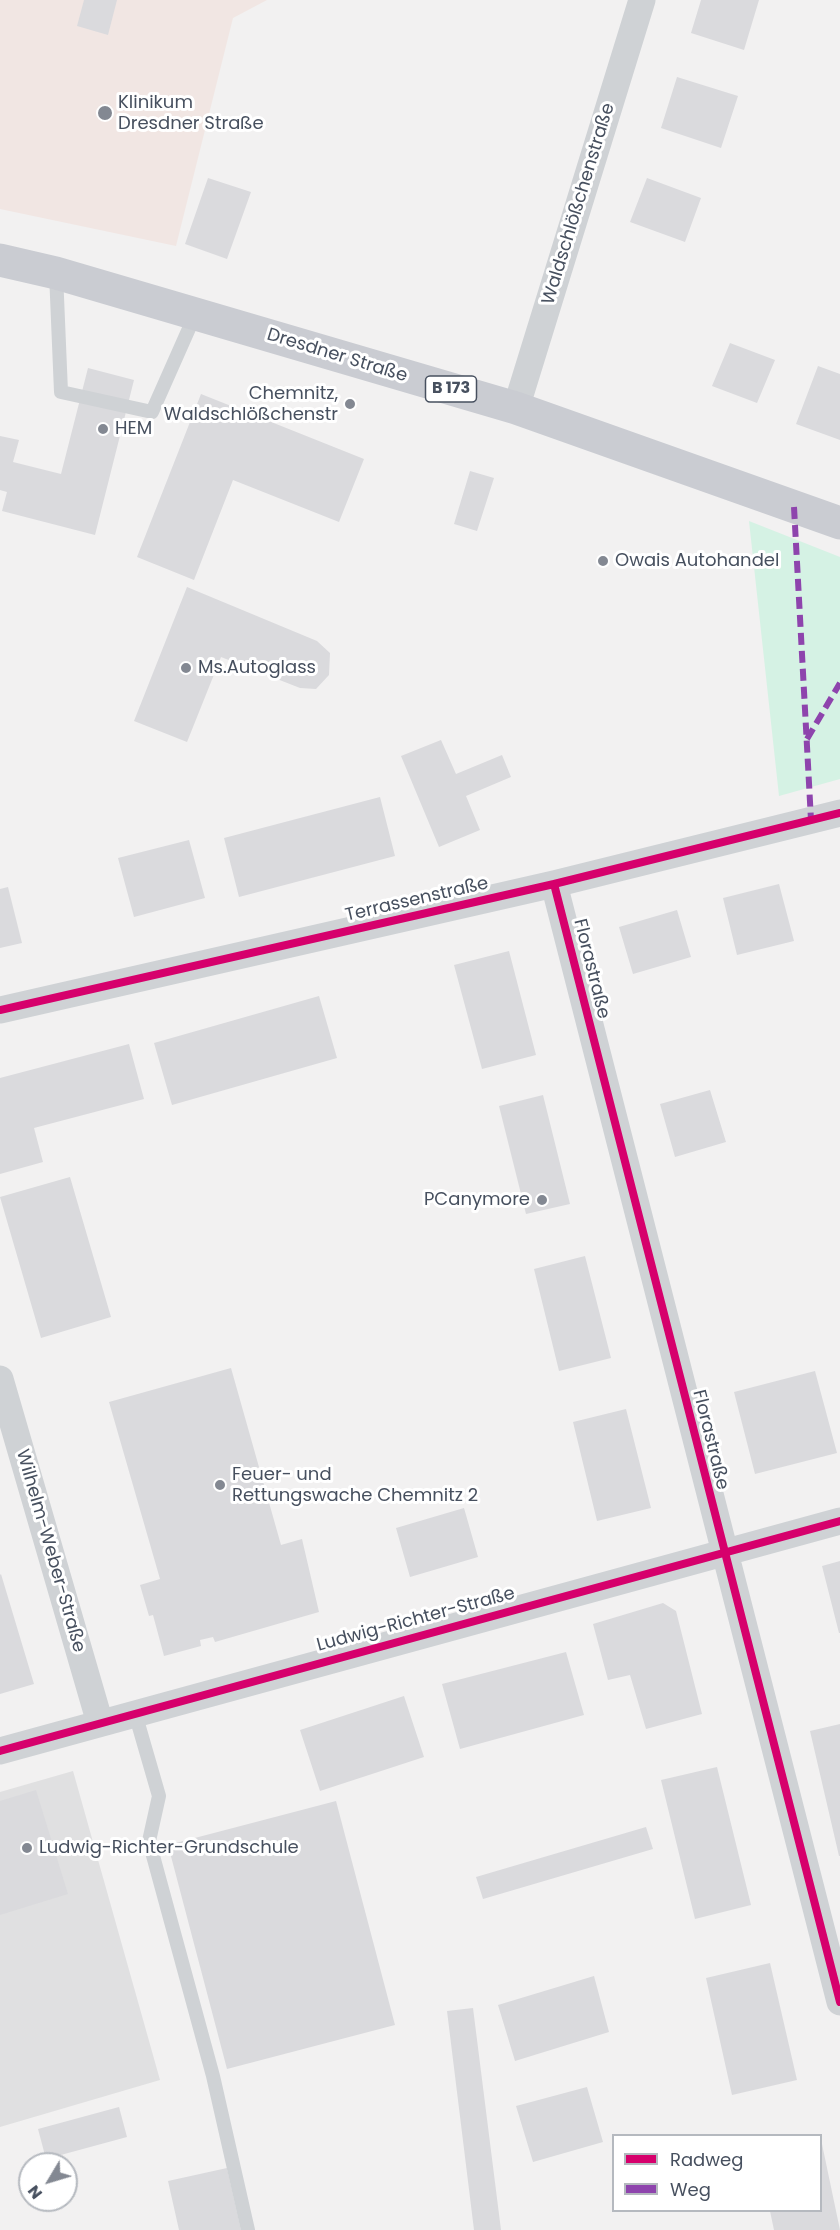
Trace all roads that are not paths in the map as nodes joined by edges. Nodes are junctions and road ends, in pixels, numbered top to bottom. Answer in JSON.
{"nodes":[{"id":1,"x":642,"y":0,"type":"edge"},
{"id":2,"x":0,"y":260,"type":"edge"},
{"id":3,"x":57,"y":273,"type":"junction"},
{"id":4,"x":196,"y":314,"type":"junction"},
{"id":5,"x":516,"y":408,"type":"junction"},
{"id":6,"x":840,"y":523,"type":"edge"},
{"id":7,"x":840,"y":813,"type":"edge"},
{"id":8,"x":554,"y":884,"type":"junction"},
{"id":9,"x":0,"y":1010,"type":"edge"},
{"id":10,"x":0,"y":1379,"type":"edge"},
{"id":11,"x":840,"y":1521,"type":"edge"},
{"id":12,"x":724,"y":1553,"type":"junction"},
{"id":13,"x":135,"y":1713,"type":"junction"},
{"id":14,"x":100,"y":1723,"type":"junction"},
{"id":15,"x":0,"y":1751,"type":"edge"},
{"id":16,"x":840,"y":2002,"type":"edge"},
{"id":17,"x":248,"y":2230,"type":"edge"}],
"edges":[{"from":1,"to":5,"type":"street","name":"Waldschlößchenstraße"},
{"from":2,"to":3,"type":"main road","name":"Dresdner Straße","number":"B 173"},
{"from":3,"to":4,"type":"main road","name":"Dresdner Straße","number":"B 173"},
{"from":3,"to":4,"type":"lane"},
{"from":4,"to":5,"type":"main road","name":"Dresdner Straße","number":"B 173"},
{"from":5,"to":6,"type":"main road","name":"Dresdner Straße","number":"B 173"},
{"from":7,"to":8,"type":"street","name":"Terrassenstraße"},
{"from":8,"to":9,"type":"street","name":"Terrassenstraße"},
{"from":8,"to":12,"type":"street","name":"Florastraße"},
{"from":10,"to":14,"type":"street","name":"Wilhelm-Weber-Straße"},
{"from":11,"to":12,"type":"street","name":"Ludwig-Richter-Straße"},
{"from":12,"to":13,"type":"street","name":"Ludwig-Richter-Straße"},
{"from":12,"to":16,"type":"street","name":"Florastraße"},
{"from":13,"to":14,"type":"street","name":"Ludwig-Richter-Straße"},
{"from":13,"to":17,"type":"lane"},
{"from":14,"to":15,"type":"street","name":"Ludwig-Richter-Straße"}]}
